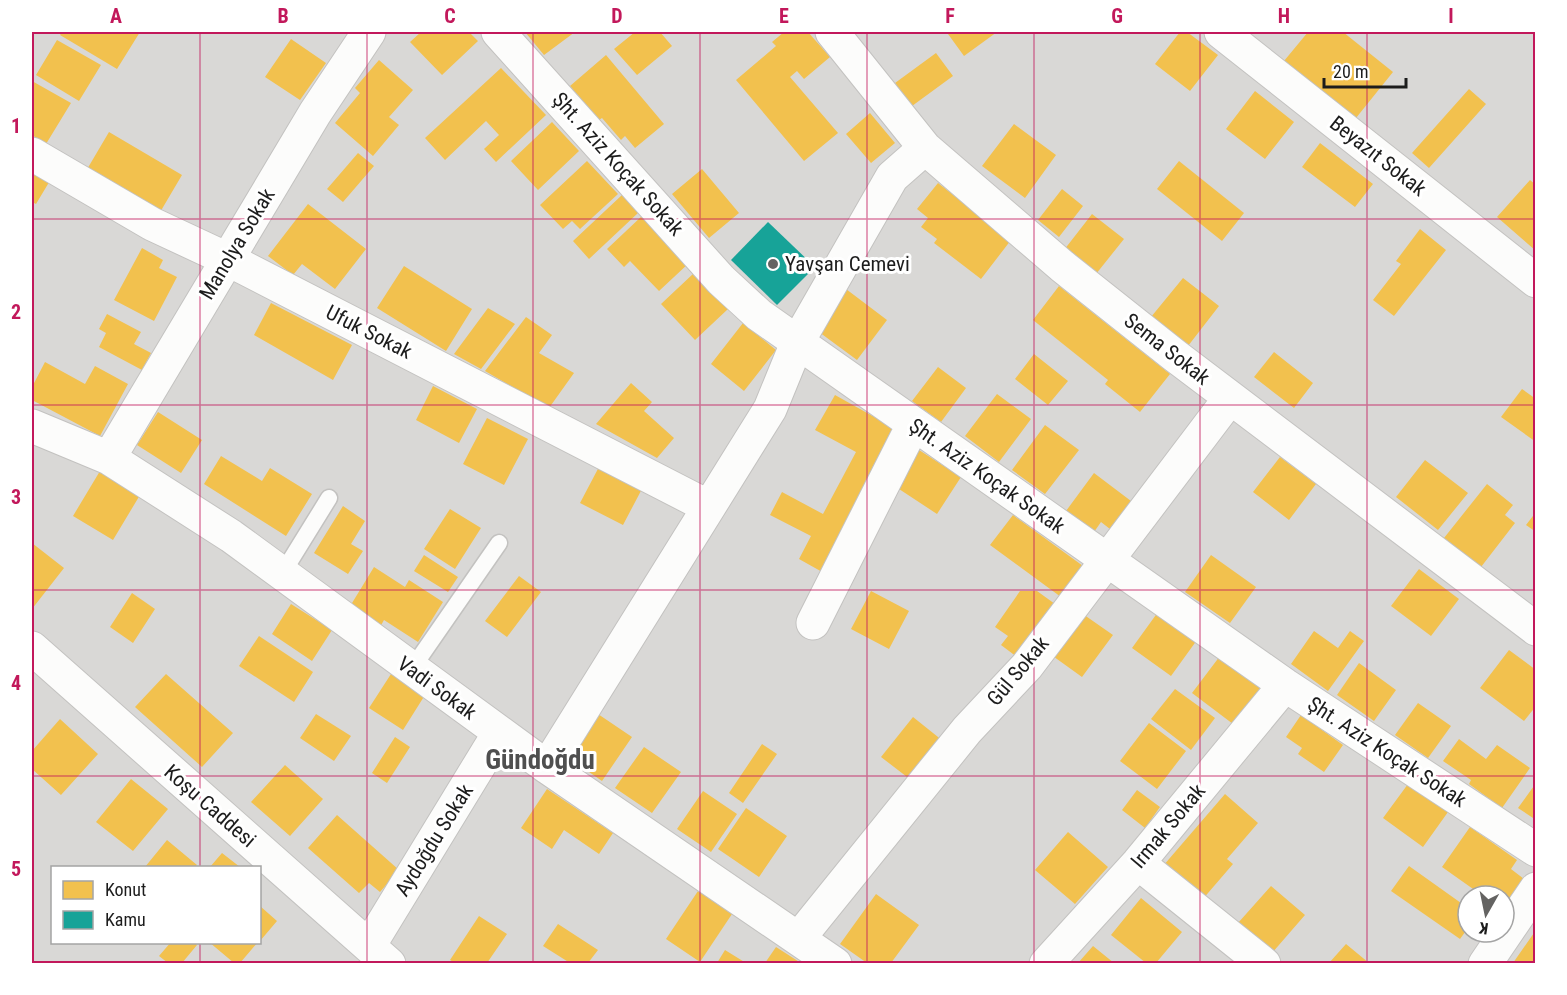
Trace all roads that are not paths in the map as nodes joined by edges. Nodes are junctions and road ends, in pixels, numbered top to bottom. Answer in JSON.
{"nodes":[{"id":1,"x":369,"y":32,"type":"edge"},
{"id":2,"x":498,"y":32,"type":"edge"},
{"id":3,"x":832,"y":32,"type":"edge"},
{"id":4,"x":1221,"y":32,"type":"edge"},
{"id":5,"x":925,"y":148,"type":"junction"},
{"id":6,"x":32,"y":154,"type":"edge"},
{"id":7,"x":227,"y":259,"type":"junction"},
{"id":8,"x":1536,"y":281,"type":"edge"},
{"id":9,"x":797,"y":343,"type":"junction"},
{"id":10,"x":1230,"y":398,"type":"junction"},
{"id":11,"x":913,"y":425,"type":"junction"},
{"id":12,"x":32,"y":426,"type":"edge"},
{"id":13,"x":109,"y":458,"type":"junction"},
{"id":14,"x":329,"y":498,"type":"dead end"},
{"id":15,"x":710,"y":507,"type":"junction"},
{"id":16,"x":499,"y":543,"type":"dead end"},
{"id":17,"x":1105,"y":559,"type":"junction"},
{"id":18,"x":282,"y":574,"type":"junction"},
{"id":19,"x":813,"y":623,"type":"dead end"},
{"id":20,"x":1536,"y":629,"type":"edge"},
{"id":21,"x":32,"y":648,"type":"edge"},
{"id":22,"x":411,"y":670,"type":"junction"},
{"id":23,"x":1285,"y":685,"type":"junction"},
{"id":24,"x":499,"y":733,"type":"junction"},
{"id":25,"x":547,"y":767,"type":"junction"},
{"id":26,"x":1536,"y":850,"type":"edge"},
{"id":27,"x":1138,"y":862,"type":"junction"},
{"id":28,"x":1536,"y":889,"type":"edge"},
{"id":29,"x":799,"y":938,"type":"junction"},
{"id":30,"x":379,"y":955,"type":"edge"},
{"id":31,"x":835,"y":963,"type":"edge"},
{"id":32,"x":1046,"y":963,"type":"edge"},
{"id":33,"x":1264,"y":963,"type":"edge"},
{"id":34,"x":1485,"y":963,"type":"edge"}],
"edges":[{"from":1,"to":7,"type":"street","name":"Manolya Sokak"},
{"from":2,"to":9,"type":"street","name":"Şht. Aziz Koçak Sokak"},
{"from":3,"to":5,"type":"street","name":"Sema Sokak"},
{"from":4,"to":8,"type":"street","name":"Beyazıt Sokak"},
{"from":5,"to":9,"type":"street"},
{"from":5,"to":10,"type":"street","name":"Sema Sokak"},
{"from":6,"to":7,"type":"street","name":"Ufuk Sokak"},
{"from":7,"to":13,"type":"street","name":"Manolya Sokak"},
{"from":7,"to":15,"type":"street","name":"Ufuk Sokak"},
{"from":9,"to":11,"type":"street","name":"Şht. Aziz Koçak Sokak"},
{"from":9,"to":15,"type":"street"},
{"from":10,"to":17,"type":"street","name":"Gül Sokak"},
{"from":10,"to":20,"type":"street","name":"Sema Sokak"},
{"from":11,"to":17,"type":"street","name":"Şht. Aziz Koçak Sokak"},
{"from":11,"to":19,"type":"street"},
{"from":12,"to":13,"type":"street","name":"Vadi Sokak"},
{"from":13,"to":18,"type":"street","name":"Vadi Sokak"},
{"from":14,"to":18,"type":"lane"},
{"from":15,"to":25,"type":"street"},
{"from":16,"to":22,"type":"lane"},
{"from":17,"to":23,"type":"street","name":"Şht. Aziz Koçak Sokak"},
{"from":17,"to":29,"type":"street","name":"Gül Sokak"},
{"from":18,"to":22,"type":"street","name":"Vadi Sokak"},
{"from":21,"to":30,"type":"street","name":"Koşu Caddesi"},
{"from":22,"to":24,"type":"street","name":"Vadi Sokak"},
{"from":23,"to":26,"type":"street","name":"Şht. Aziz Koçak Sokak"},
{"from":23,"to":27,"type":"street","name":"Irmak Sokak"},
{"from":24,"to":25,"type":"street","name":"Vadi Sokak"},
{"from":24,"to":30,"type":"street","name":"Aydoğdu Sokak"},
{"from":25,"to":29,"type":"street","name":"Vadi Sokak"},
{"from":27,"to":32,"type":"street","name":"Irmak Sokak"},
{"from":27,"to":33,"type":"street"},
{"from":28,"to":34,"type":"street"},
{"from":29,"to":31,"type":"street","name":"Vadi Sokak"}]}
